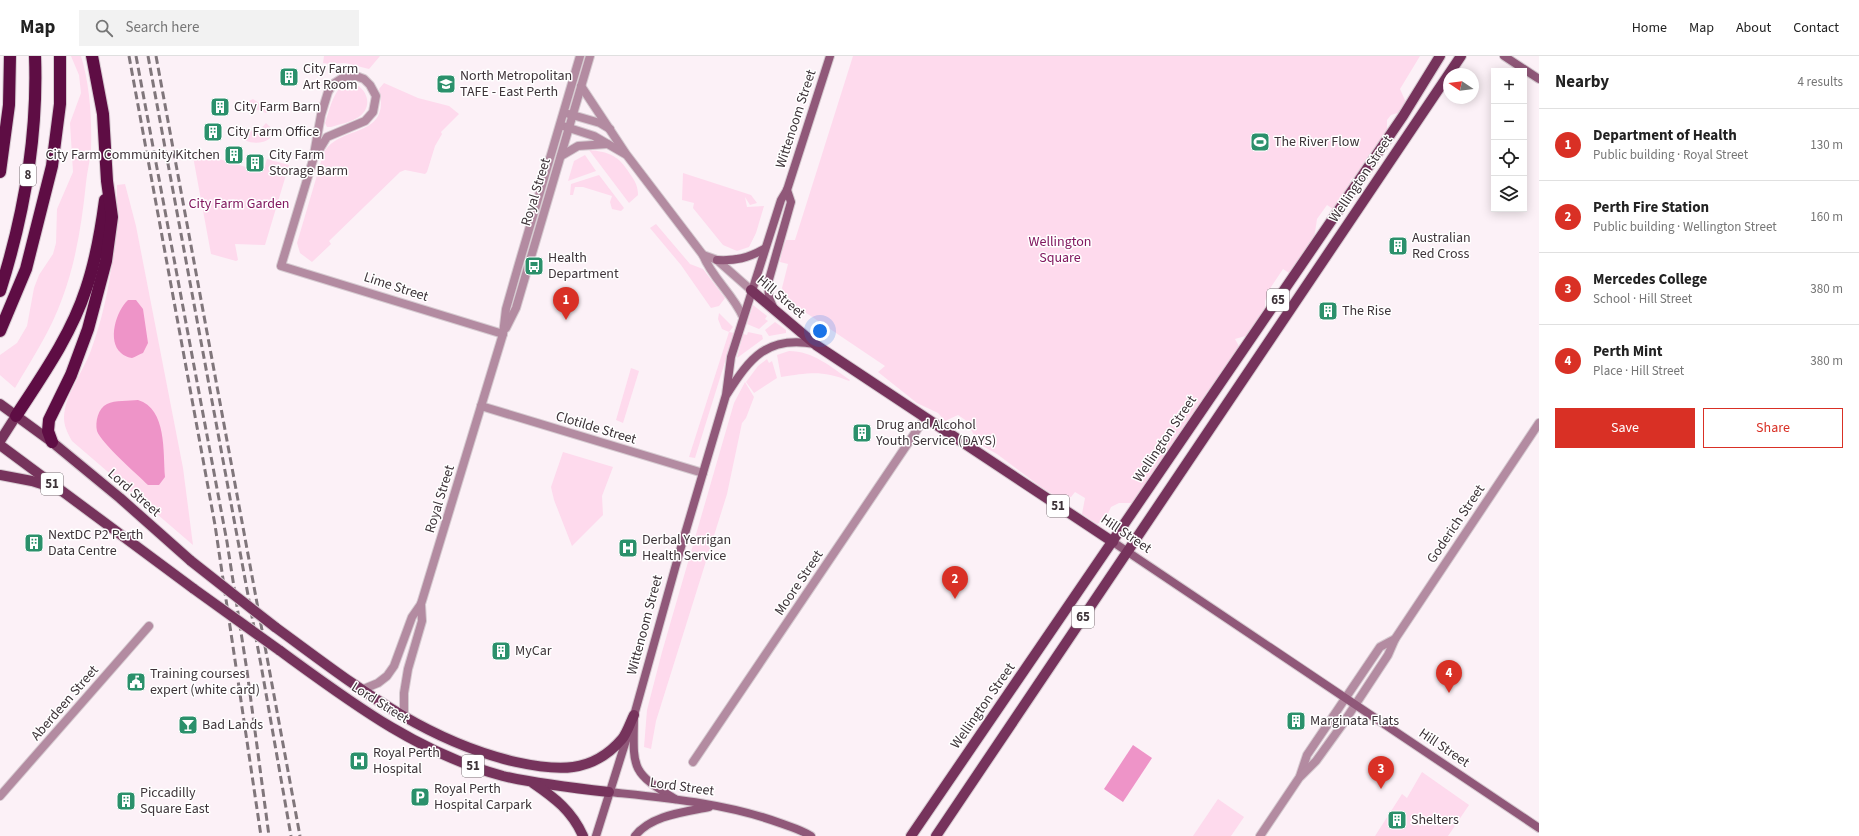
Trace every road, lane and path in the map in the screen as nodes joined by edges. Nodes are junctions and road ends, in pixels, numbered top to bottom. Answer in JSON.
{"nodes":[{"id":1,"x":10,"y":56,"type":"edge"},
{"id":2,"x":35,"y":56,"type":"edge"},
{"id":3,"x":60,"y":56,"type":"edge"},
{"id":4,"x":92,"y":56,"type":"edge"},
{"id":5,"x":580,"y":56,"type":"edge"},
{"id":6,"x":590,"y":56,"type":"edge"},
{"id":7,"x":830,"y":56,"type":"edge"},
{"id":8,"x":1440,"y":56,"type":"edge"},
{"id":9,"x":1461,"y":56,"type":"edge"},
{"id":10,"x":1504,"y":56,"type":"edge"},
{"id":11,"x":1539,"y":79,"type":"edge"},
{"id":12,"x":581,"y":86,"type":"junction"},
{"id":13,"x":562,"y":112,"type":"junction"},
{"id":14,"x":572,"y":115,"type":"junction"},
{"id":15,"x":558,"y":124,"type":"junction"},
{"id":16,"x":568,"y":127,"type":"junction"},
{"id":17,"x":612,"y":131,"type":"junction"},
{"id":18,"x":610,"y":144,"type":"junction"},
{"id":19,"x":626,"y":154,"type":"junction"},
{"id":20,"x":561,"y":156,"type":"junction"},
{"id":21,"x":313,"y":160,"type":"junction"},
{"id":22,"x":0,"y":172,"type":"edge"},
{"id":23,"x":107,"y":181,"type":"junction"},
{"id":24,"x":787,"y":190,"type":"junction"},
{"id":25,"x":764,"y":249,"type":"junction"},
{"id":26,"x":703,"y":255,"type":"junction"},
{"id":27,"x":717,"y":260,"type":"junction"},
{"id":28,"x":751,"y":290,"type":"junction"},
{"id":29,"x":0,"y":291,"type":"edge"},
{"id":30,"x":776,"y":311,"type":"junction"},
{"id":31,"x":743,"y":316,"type":"junction"},
{"id":32,"x":0,"y":331,"type":"edge"},
{"id":33,"x":503,"y":334,"type":"junction"},
{"id":34,"x":816,"y":345,"type":"junction"},
{"id":35,"x":726,"y":395,"type":"junction"},
{"id":36,"x":0,"y":404,"type":"edge"},
{"id":37,"x":481,"y":406,"type":"junction"},
{"id":38,"x":16,"y":416,"type":"junction"},
{"id":39,"x":926,"y":418,"type":"junction"},
{"id":40,"x":1539,"y":422,"type":"edge"},
{"id":41,"x":0,"y":425,"type":"edge"},
{"id":42,"x":0,"y":441,"type":"edge"},
{"id":43,"x":52,"y":442,"type":"junction"},
{"id":44,"x":0,"y":445,"type":"edge"},
{"id":45,"x":703,"y":473,"type":"junction"},
{"id":46,"x":0,"y":475,"type":"edge"},
{"id":47,"x":58,"y":489,"type":"junction"},
{"id":48,"x":1113,"y":542,"type":"junction"},
{"id":49,"x":1128,"y":552,"type":"junction"},
{"id":50,"x":421,"y":604,"type":"junction"},
{"id":51,"x":149,"y":626,"type":"dead end"},
{"id":52,"x":1395,"y":639,"type":"junction"},
{"id":53,"x":361,"y":690,"type":"junction"},
{"id":54,"x":1346,"y":698,"type":"junction"},
{"id":55,"x":1355,"y":705,"type":"junction"},
{"id":56,"x":634,"y":715,"type":"junction"},
{"id":57,"x":404,"y":718,"type":"junction"},
{"id":58,"x":693,"y":762,"type":"dead end"},
{"id":59,"x":1299,"y":778,"type":"junction"},
{"id":60,"x":530,"y":782,"type":"junction"},
{"id":61,"x":609,"y":792,"type":"junction"},
{"id":62,"x":0,"y":796,"type":"edge"},
{"id":63,"x":678,"y":800,"type":"junction"},
{"id":64,"x":714,"y":805,"type":"junction"},
{"id":65,"x":1539,"y":828,"type":"edge"},
{"id":66,"x":583,"y":836,"type":"edge"},
{"id":67,"x":596,"y":836,"type":"edge"},
{"id":68,"x":635,"y":836,"type":"edge"},
{"id":69,"x":811,"y":836,"type":"edge"},
{"id":70,"x":911,"y":836,"type":"edge"},
{"id":71,"x":936,"y":836,"type":"edge"},
{"id":72,"x":1260,"y":836,"type":"edge"}],
"edges":[{"from":1,"to":22,"type":"highway","number":"8"},
{"from":2,"to":29,"type":"highway","number":"8"},
{"from":3,"to":32,"type":"highway"},
{"from":4,"to":23,"type":"highway"},
{"from":5,"to":13,"type":"street","name":"Royal Street"},
{"from":6,"to":12,"type":"street","name":"Royal Street"},
{"from":7,"to":24,"type":"main road","name":"Wittenoom Street"},
{"from":8,"to":48,"type":"main road","name":"Wellington Street","number":"65"},
{"from":9,"to":49,"type":"main road","name":"Wellington Street","number":"65"},
{"from":10,"to":11,"type":"main road"},
{"from":12,"to":14,"type":"street","name":"Royal Street"},
{"from":12,"to":17,"type":"street"},
{"from":13,"to":14,"type":"street"},
{"from":13,"to":15,"type":"street","name":"Royal Street"},
{"from":14,"to":16,"type":"street","name":"Royal Street"},
{"from":14,"to":17,"type":"street"},
{"from":15,"to":16,"type":"street"},
{"from":15,"to":33,"type":"street","name":"Royal Street"},
{"from":16,"to":18,"type":"street"},
{"from":16,"to":20,"type":"street","name":"Royal Street"},
{"from":17,"to":19,"type":"street"},
{"from":18,"to":19,"type":"street"},
{"from":18,"to":20,"type":"street"},
{"from":19,"to":26,"type":"street"},
{"from":20,"to":33,"type":"street","name":"Royal Street"},
{"from":21,"to":21,"type":"street"},
{"from":21,"to":33,"type":"street","name":"Lime Street"},
{"from":23,"to":38,"type":"highway"},
{"from":23,"to":43,"type":"highway"},
{"from":24,"to":25,"type":"main road","name":"Wittenoom Street"},
{"from":24,"to":30,"type":"main road","name":"Wittenoom Street"},
{"from":25,"to":27,"type":"main road"},
{"from":25,"to":28,"type":"main road","name":"Wittenoom Street"},
{"from":26,"to":27,"type":"street","name":"Hill Street"},
{"from":26,"to":31,"type":"street"},
{"from":27,"to":28,"type":"street","name":"Hill Street"},
{"from":28,"to":30,"type":"main road","name":"Hill Street"},
{"from":28,"to":31,"type":"main road","name":"Wittenoom Street"},
{"from":30,"to":34,"type":"main road","name":"Hill Street"},
{"from":31,"to":35,"type":"main road","name":"Wittenoom Street"},
{"from":33,"to":37,"type":"street","name":"Royal Street"},
{"from":34,"to":35,"type":"main road","name":"Wittenoom Street","number":"51"},
{"from":34,"to":39,"type":"main road","name":"Hill Street","number":"51"},
{"from":35,"to":45,"type":"main road","name":"Wittenoom Street","number":"51"},
{"from":36,"to":38,"type":"main road","name":"Lord Street","number":"51"},
{"from":37,"to":45,"type":"street","name":"Clotilde Street"},
{"from":37,"to":50,"type":"street","name":"Royal Street"},
{"from":38,"to":41,"type":"main road"},
{"from":38,"to":42,"type":"main road"},
{"from":38,"to":43,"type":"main road","name":"Lord Street","number":"51"},
{"from":39,"to":48,"type":"main road","name":"Hill Street","number":"51"},
{"from":39,"to":58,"type":"street","name":"Moore Street"},
{"from":40,"to":52,"type":"street","name":"Goderich Street"},
{"from":43,"to":53,"type":"main road","name":"Lord Street","number":"51","bridge":true},
{"from":44,"to":47,"type":"main road","name":"Lord Street","number":"51"},
{"from":45,"to":56,"type":"main road","name":"Wittenoom Street","number":"51"},
{"from":46,"to":47,"type":"main road"},
{"from":47,"to":60,"type":"main road","name":"Lord Street","number":"51","bridge":true},
{"from":48,"to":49,"type":"main road","name":"Hill Street"},
{"from":48,"to":70,"type":"main road","name":"Wellington Street","number":"65"},
{"from":49,"to":54,"type":"main road","name":"Hill Street"},
{"from":49,"to":71,"type":"main road","name":"Wellington Street","number":"65"},
{"from":50,"to":53,"type":"street","name":"Royal Street"},
{"from":50,"to":57,"type":"street","name":"Royal Street"},
{"from":51,"to":62,"type":"street","name":"Aberdeen Street"},
{"from":52,"to":54,"type":"street","name":"Goderich Street"},
{"from":52,"to":55,"type":"street","name":"Goderich Street"},
{"from":53,"to":57,"type":"main road","name":"Lord Street","number":"51"},
{"from":54,"to":55,"type":"main road","name":"Hill Street"},
{"from":54,"to":59,"type":"street","name":"Goderich Street"},
{"from":55,"to":59,"type":"street","name":"Goderich Street"},
{"from":55,"to":65,"type":"main road","name":"Hill Street"},
{"from":56,"to":57,"type":"main road","name":"Lord Street","number":"51"},
{"from":56,"to":61,"type":"main road","name":"Wittenoom Street","number":"51"},
{"from":56,"to":63,"type":"main road"},
{"from":59,"to":72,"type":"street","name":"Goderich Street"},
{"from":60,"to":61,"type":"main road","name":"Lord Street","number":"51"},
{"from":60,"to":66,"type":"main road"},
{"from":61,"to":63,"type":"main road","name":"Lord Street"},
{"from":61,"to":67,"type":"main road"},
{"from":63,"to":64,"type":"main road","name":"Lord Street"},
{"from":64,"to":68,"type":"main road"},
{"from":64,"to":69,"type":"main road","name":"Lord Street"}]}
